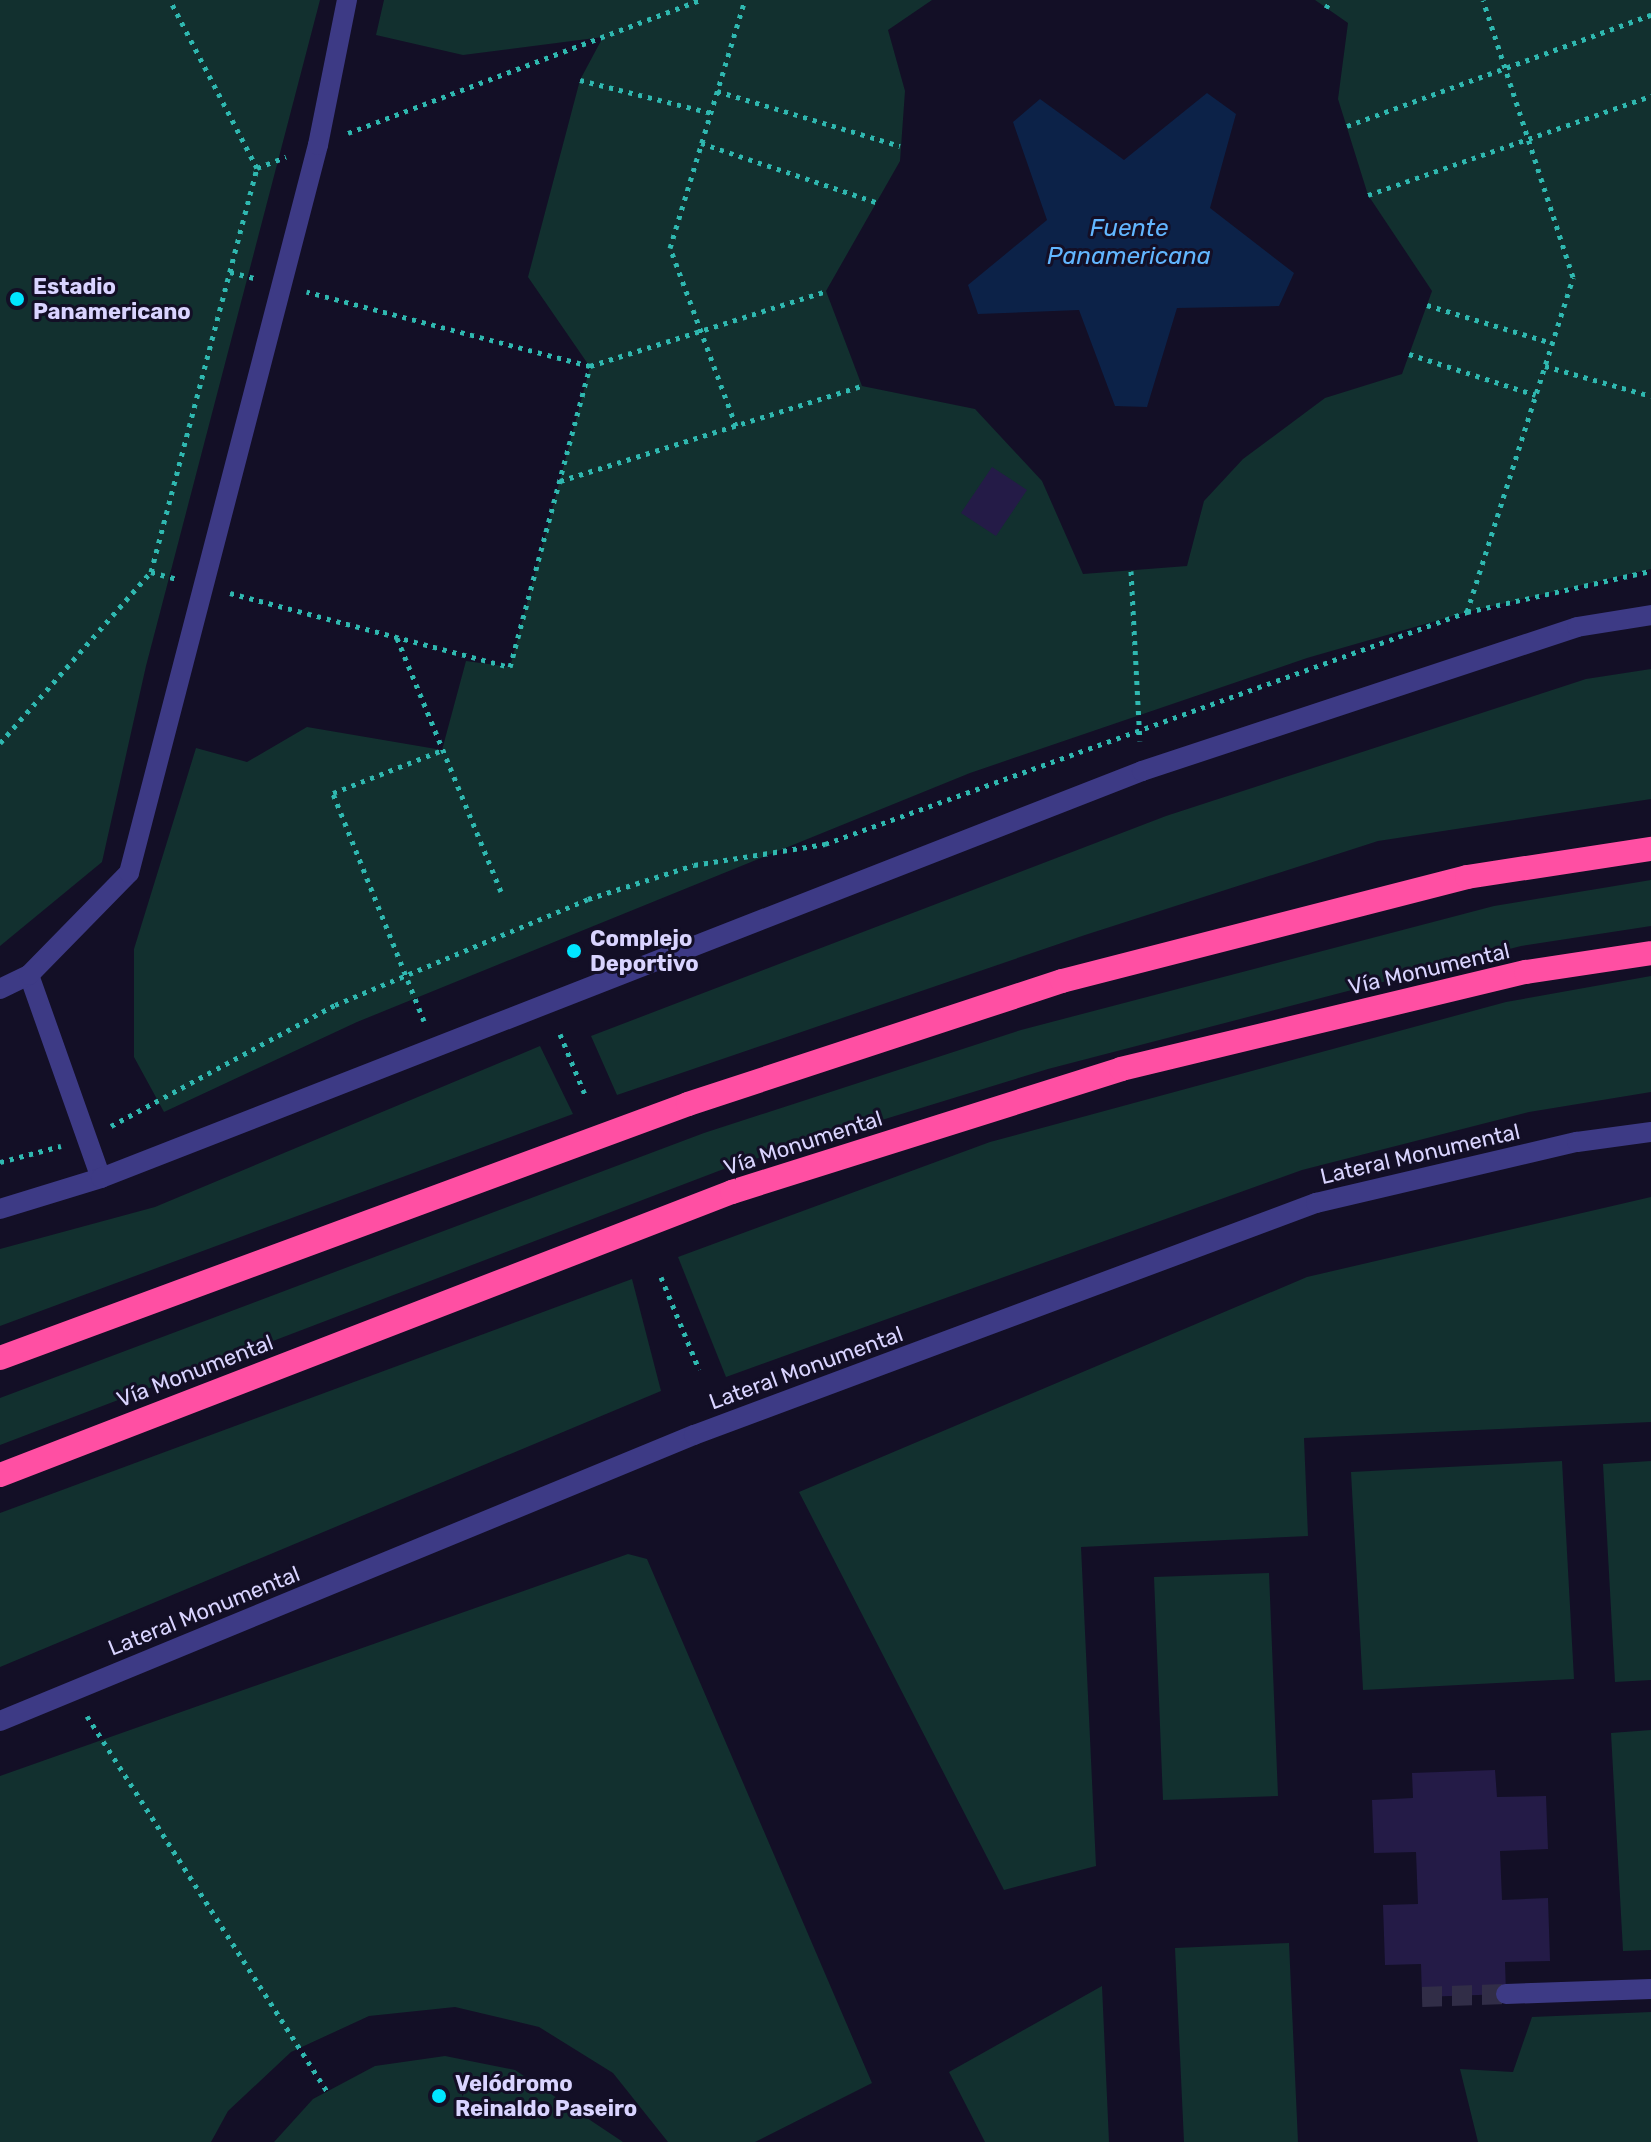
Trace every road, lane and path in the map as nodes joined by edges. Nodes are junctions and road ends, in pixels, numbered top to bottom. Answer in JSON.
{"nodes":[{"id":1,"x":170,"y":0,"type":"edge"},
{"id":2,"x":347,"y":0,"type":"edge"},
{"id":3,"x":700,"y":0,"type":"edge"},
{"id":4,"x":745,"y":0,"type":"edge"},
{"id":5,"x":1331,"y":0,"type":"edge"},
{"id":6,"x":1483,"y":0,"type":"edge"},
{"id":7,"x":1326,"y":8,"type":"dead end"},
{"id":8,"x":1651,"y":15,"type":"edge"},
{"id":9,"x":1505,"y":68,"type":"junction"},
{"id":10,"x":580,"y":80,"type":"dead end"},
{"id":11,"x":717,"y":91,"type":"junction"},
{"id":12,"x":1651,"y":96,"type":"edge"},
{"id":13,"x":711,"y":113,"type":"junction"},
{"id":14,"x":1347,"y":126,"type":"dead end"},
{"id":15,"x":1528,"y":139,"type":"junction"},
{"id":16,"x":701,"y":143,"type":"junction"},
{"id":17,"x":318,"y":145,"type":"junction"},
{"id":18,"x":900,"y":146,"type":"dead end"},
{"id":19,"x":257,"y":168,"type":"junction"},
{"id":20,"x":1368,"y":195,"type":"dead end"},
{"id":21,"x":878,"y":203,"type":"dead end"},
{"id":22,"x":230,"y":272,"type":"junction"},
{"id":23,"x":280,"y":285,"type":"junction"},
{"id":24,"x":826,"y":291,"type":"dead end"},
{"id":25,"x":1427,"y":305,"type":"dead end"},
{"id":26,"x":701,"y":331,"type":"junction"},
{"id":27,"x":1552,"y":343,"type":"junction"},
{"id":28,"x":1409,"y":354,"type":"dead end"},
{"id":29,"x":590,"y":366,"type":"junction"},
{"id":30,"x":1545,"y":366,"type":"junction"},
{"id":31,"x":862,"y":386,"type":"dead end"},
{"id":32,"x":1536,"y":395,"type":"junction"},
{"id":33,"x":1651,"y":396,"type":"edge"},
{"id":34,"x":736,"y":426,"type":"junction"},
{"id":35,"x":560,"y":481,"type":"junction"},
{"id":36,"x":1131,"y":571,"type":"dead end"},
{"id":37,"x":1651,"y":571,"type":"edge"},
{"id":38,"x":151,"y":572,"type":"junction"},
{"id":39,"x":204,"y":586,"type":"junction"},
{"id":40,"x":1467,"y":612,"type":"junction"},
{"id":41,"x":1651,"y":615,"type":"edge"},
{"id":42,"x":396,"y":637,"type":"junction"},
{"id":43,"x":1139,"y":728,"type":"junction"},
{"id":44,"x":0,"y":743,"type":"edge"},
{"id":45,"x":443,"y":750,"type":"junction"},
{"id":46,"x":1142,"y":771,"type":"junction"},
{"id":47,"x":1651,"y":849,"type":"edge"},
{"id":48,"x":501,"y":891,"type":"dead end"},
{"id":49,"x":1651,"y":953,"type":"edge"},
{"id":50,"x":29,"y":975,"type":"junction"},
{"id":51,"x":406,"y":978,"type":"junction"},
{"id":52,"x":0,"y":989,"type":"edge"},
{"id":53,"x":560,"y":1034,"type":"dead end"},
{"id":54,"x":433,"y":1045,"type":"junction"},
{"id":55,"x":586,"y":1097,"type":"dead end"},
{"id":56,"x":1651,"y":1132,"type":"edge"},
{"id":57,"x":86,"y":1139,"type":"junction"},
{"id":58,"x":0,"y":1162,"type":"edge"},
{"id":59,"x":101,"y":1178,"type":"junction"},
{"id":60,"x":0,"y":1209,"type":"edge"},
{"id":61,"x":661,"y":1277,"type":"dead end"},
{"id":62,"x":0,"y":1358,"type":"edge"},
{"id":63,"x":699,"y":1369,"type":"dead end"},
{"id":64,"x":0,"y":1475,"type":"edge"},
{"id":65,"x":71,"y":1692,"type":"junction"},
{"id":66,"x":0,"y":1721,"type":"edge"},
{"id":67,"x":1651,"y":1989,"type":"edge"},
{"id":68,"x":1506,"y":1994,"type":"tunnel mouth"},
{"id":69,"x":327,"y":2092,"type":"dead end"}],
"edges":[{"from":1,"to":19,"type":"path"},
{"from":2,"to":17,"type":"street"},
{"from":3,"to":17,"type":"path"},
{"from":4,"to":11,"type":"path"},
{"from":5,"to":7,"type":"path"},
{"from":6,"to":9,"type":"path"},
{"from":8,"to":9,"type":"path"},
{"from":9,"to":14,"type":"path"},
{"from":9,"to":15,"type":"path"},
{"from":10,"to":13,"type":"path"},
{"from":11,"to":13,"type":"path"},
{"from":11,"to":18,"type":"path"},
{"from":12,"to":15,"type":"path"},
{"from":13,"to":16,"type":"path"},
{"from":15,"to":20,"type":"path"},
{"from":15,"to":27,"type":"path"},
{"from":16,"to":21,"type":"path"},
{"from":16,"to":26,"type":"path"},
{"from":17,"to":19,"type":"path"},
{"from":17,"to":23,"type":"street"},
{"from":19,"to":22,"type":"path"},
{"from":22,"to":23,"type":"path"},
{"from":22,"to":38,"type":"path"},
{"from":23,"to":29,"type":"path"},
{"from":23,"to":39,"type":"street"},
{"from":24,"to":26,"type":"path"},
{"from":25,"to":27,"type":"path"},
{"from":26,"to":29,"type":"path"},
{"from":26,"to":34,"type":"path"},
{"from":27,"to":30,"type":"path"},
{"from":28,"to":32,"type":"path"},
{"from":29,"to":35,"type":"path"},
{"from":30,"to":32,"type":"path"},
{"from":30,"to":33,"type":"path"},
{"from":31,"to":34,"type":"path"},
{"from":32,"to":40,"type":"path"},
{"from":34,"to":35,"type":"path"},
{"from":35,"to":42,"type":"path"},
{"from":36,"to":43,"type":"path"},
{"from":37,"to":40,"type":"path"},
{"from":38,"to":39,"type":"path"},
{"from":38,"to":44,"type":"path"},
{"from":39,"to":42,"type":"path"},
{"from":39,"to":50,"type":"street"},
{"from":40,"to":43,"type":"path"},
{"from":41,"to":46,"type":"street"},
{"from":42,"to":45,"type":"path"},
{"from":43,"to":46,"type":"path"},
{"from":43,"to":51,"type":"path"},
{"from":45,"to":48,"type":"path"},
{"from":45,"to":51,"type":"path"},
{"from":46,"to":54,"type":"street"},
{"from":47,"to":62,"type":"highway"},
{"from":49,"to":64,"type":"highway","name":"Vía Monumental"},
{"from":50,"to":52,"type":"street"},
{"from":50,"to":57,"type":"street"},
{"from":51,"to":54,"type":"path"},
{"from":51,"to":57,"type":"path"},
{"from":53,"to":55,"type":"path"},
{"from":54,"to":59,"type":"street"},
{"from":56,"to":65,"type":"street","name":"Lateral Monumental"},
{"from":57,"to":58,"type":"path"},
{"from":57,"to":59,"type":"street"},
{"from":59,"to":60,"type":"street"},
{"from":61,"to":63,"type":"path"},
{"from":65,"to":66,"type":"street","name":"Lateral Monumental"},
{"from":65,"to":69,"type":"path"},
{"from":67,"to":68,"type":"street"}]}
